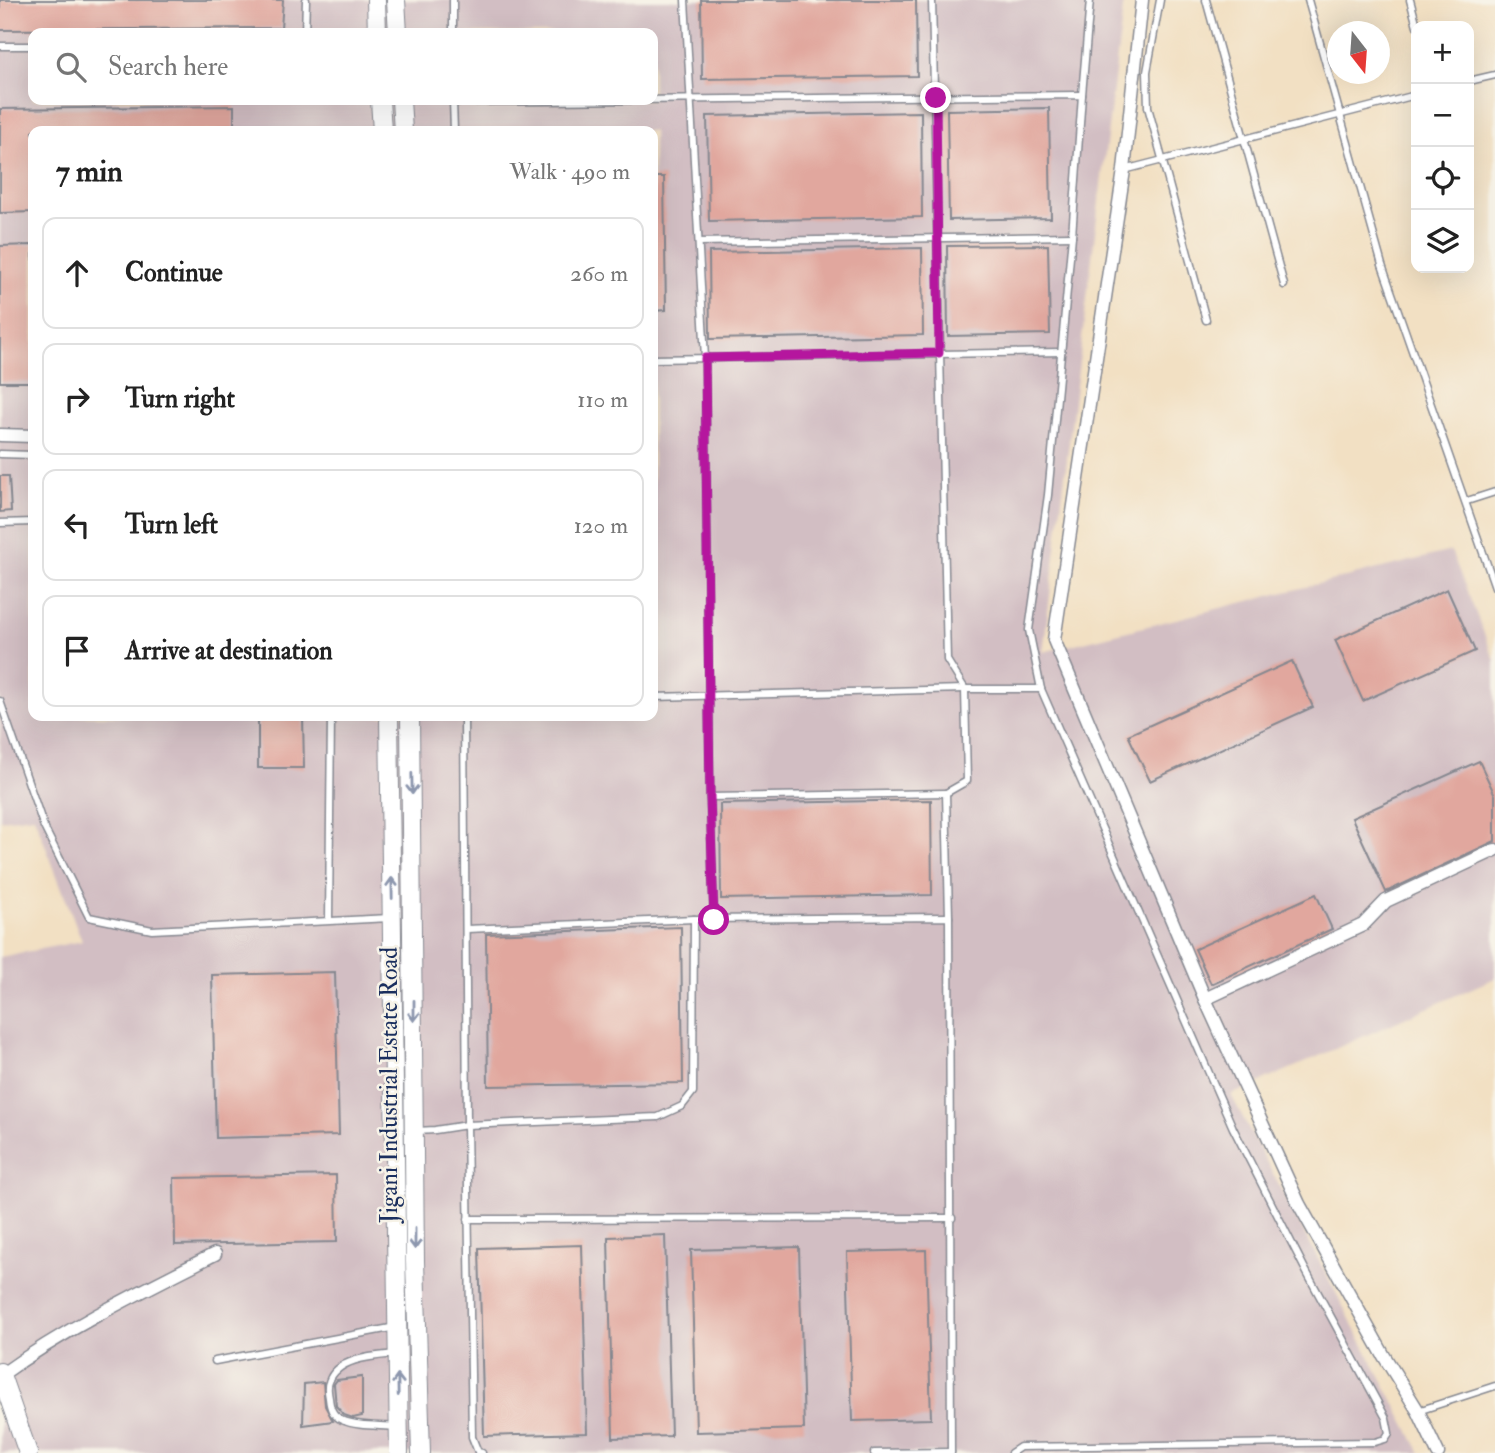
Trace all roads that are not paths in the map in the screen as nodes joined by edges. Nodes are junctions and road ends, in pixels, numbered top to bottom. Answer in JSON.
{"nodes":[{"id":1,"x":306,"y":0,"type":"edge"},
{"id":2,"x":376,"y":0,"type":"edge"},
{"id":3,"x":396,"y":0,"type":"edge"},
{"id":4,"x":453,"y":0,"type":"edge"},
{"id":5,"x":685,"y":0,"type":"edge"},
{"id":6,"x":932,"y":0,"type":"edge"},
{"id":7,"x":1090,"y":0,"type":"edge"},
{"id":8,"x":1142,"y":0,"type":"edge"},
{"id":9,"x":1160,"y":0,"type":"edge"},
{"id":10,"x":1206,"y":0,"type":"edge"},
{"id":11,"x":1308,"y":0,"type":"edge"},
{"id":12,"x":1410,"y":0,"type":"edge"},
{"id":13,"x":1416,"y":21,"type":"edge"},
{"id":14,"x":305,"y":28,"type":"edge"},
{"id":15,"x":377,"y":28,"type":"edge"},
{"id":16,"x":398,"y":28,"type":"edge"},
{"id":17,"x":453,"y":28,"type":"edge"},
{"id":18,"x":0,"y":46,"type":"edge"},
{"id":19,"x":28,"y":46,"type":"edge"},
{"id":20,"x":1495,"y":75,"type":"edge"},
{"id":21,"x":1474,"y":80,"type":"edge"},
{"id":22,"x":1082,"y":95,"type":"junction"},
{"id":23,"x":1411,"y":96,"type":"edge"},
{"id":24,"x":936,"y":98,"type":"junction"},
{"id":25,"x":658,"y":100,"type":"edge"},
{"id":26,"x":692,"y":100,"type":"junction"},
{"id":27,"x":380,"y":105,"type":"edge"},
{"id":28,"x":401,"y":105,"type":"edge"},
{"id":29,"x":453,"y":105,"type":"edge"},
{"id":30,"x":1339,"y":115,"type":"junction"},
{"id":31,"x":382,"y":126,"type":"edge"},
{"id":32,"x":403,"y":126,"type":"edge"},
{"id":33,"x":454,"y":126,"type":"edge"},
{"id":34,"x":1245,"y":139,"type":"junction"},
{"id":35,"x":1161,"y":161,"type":"junction"},
{"id":36,"x":1124,"y":170,"type":"junction"},
{"id":37,"x":1072,"y":236,"type":"junction"},
{"id":38,"x":937,"y":239,"type":"junction"},
{"id":39,"x":699,"y":242,"type":"junction"},
{"id":40,"x":1283,"y":285,"type":"dead end"},
{"id":41,"x":1206,"y":320,"type":"dead end"},
{"id":42,"x":1061,"y":352,"type":"junction"},
{"id":43,"x":939,"y":353,"type":"junction"},
{"id":44,"x":705,"y":358,"type":"junction"},
{"id":45,"x":658,"y":359,"type":"edge"},
{"id":46,"x":0,"y":435,"type":"edge"},
{"id":47,"x":28,"y":436,"type":"edge"},
{"id":48,"x":0,"y":454,"type":"edge"},
{"id":49,"x":28,"y":455,"type":"edge"},
{"id":50,"x":1495,"y":492,"type":"edge"},
{"id":51,"x":1466,"y":501,"type":"junction"},
{"id":52,"x":28,"y":522,"type":"edge"},
{"id":53,"x":0,"y":523,"type":"edge"},
{"id":54,"x":1495,"y":587,"type":"edge"},
{"id":55,"x":965,"y":689,"type":"junction"},
{"id":56,"x":1041,"y":689,"type":"junction"},
{"id":57,"x":709,"y":696,"type":"junction"},
{"id":58,"x":658,"y":697,"type":"edge"},
{"id":59,"x":0,"y":701,"type":"edge"},
{"id":60,"x":331,"y":721,"type":"edge"},
{"id":61,"x":389,"y":721,"type":"edge"},
{"id":62,"x":410,"y":721,"type":"edge"},
{"id":63,"x":464,"y":721,"type":"edge"},
{"id":64,"x":946,"y":793,"type":"junction"},
{"id":65,"x":710,"y":797,"type":"junction"},
{"id":66,"x":1495,"y":850,"type":"edge"},
{"id":67,"x":393,"y":917,"type":"junction"},
{"id":68,"x":949,"y":917,"type":"junction"},
{"id":69,"x":329,"y":919,"type":"junction"},
{"id":70,"x":695,"y":919,"type":"junction"},
{"id":71,"x":714,"y":920,"type":"junction"},
{"id":72,"x":467,"y":929,"type":"junction"},
{"id":73,"x":1205,"y":999,"type":"junction"},
{"id":74,"x":467,"y":1125,"type":"junction"},
{"id":75,"x":415,"y":1130,"type":"junction"},
{"id":76,"x":952,"y":1218,"type":"junction"},
{"id":77,"x":468,"y":1219,"type":"junction"},
{"id":78,"x":215,"y":1254,"type":"dead end"},
{"id":79,"x":398,"y":1327,"type":"junction"},
{"id":80,"x":398,"y":1354,"type":"junction"},
{"id":81,"x":215,"y":1361,"type":"dead end"},
{"id":82,"x":1,"y":1373,"type":"edge"},
{"id":83,"x":1495,"y":1385,"type":"edge"},
{"id":84,"x":1418,"y":1411,"type":"junction"},
{"id":85,"x":399,"y":1427,"type":"junction"},
{"id":86,"x":951,"y":1452,"type":"edge"},
{"id":87,"x":28,"y":1453,"type":"edge"},
{"id":88,"x":399,"y":1453,"type":"edge"},
{"id":89,"x":421,"y":1453,"type":"edge"},
{"id":90,"x":482,"y":1453,"type":"edge"},
{"id":91,"x":874,"y":1453,"type":"edge"},
{"id":92,"x":1011,"y":1453,"type":"edge"},
{"id":93,"x":1438,"y":1453,"type":"edge"}],
"edges":[{"from":1,"to":14,"type":"lane"},
{"from":2,"to":15,"type":"main road"},
{"from":3,"to":16,"type":"main road"},
{"from":4,"to":17,"type":"lane"},
{"from":5,"to":26,"type":"lane"},
{"from":6,"to":24,"type":"lane"},
{"from":7,"to":22,"type":"lane"},
{"from":8,"to":36,"type":"street"},
{"from":9,"to":35,"type":"lane"},
{"from":10,"to":34,"type":"lane"},
{"from":11,"to":30,"type":"lane"},
{"from":12,"to":13,"type":"lane"},
{"from":18,"to":19,"type":"lane"},
{"from":20,"to":21,"type":"lane"},
{"from":22,"to":24,"type":"lane"},
{"from":22,"to":37,"type":"lane"},
{"from":23,"to":30,"type":"lane"},
{"from":24,"to":26,"type":"lane"},
{"from":24,"to":38,"type":"lane"},
{"from":25,"to":26,"type":"lane"},
{"from":26,"to":39,"type":"lane"},
{"from":27,"to":31,"type":"main road"},
{"from":28,"to":32,"type":"main road"},
{"from":29,"to":33,"type":"lane"},
{"from":30,"to":34,"type":"lane"},
{"from":30,"to":51,"type":"lane"},
{"from":34,"to":35,"type":"lane"},
{"from":34,"to":40,"type":"lane"},
{"from":35,"to":36,"type":"lane"},
{"from":35,"to":41,"type":"lane"},
{"from":36,"to":73,"type":"street"},
{"from":37,"to":38,"type":"lane"},
{"from":37,"to":42,"type":"lane"},
{"from":38,"to":39,"type":"lane"},
{"from":38,"to":43,"type":"lane"},
{"from":39,"to":44,"type":"lane"},
{"from":42,"to":43,"type":"lane"},
{"from":42,"to":56,"type":"lane"},
{"from":43,"to":44,"type":"lane"},
{"from":43,"to":55,"type":"lane"},
{"from":44,"to":45,"type":"lane"},
{"from":44,"to":57,"type":"lane"},
{"from":46,"to":47,"type":"street"},
{"from":48,"to":49,"type":"lane"},
{"from":50,"to":51,"type":"lane"},
{"from":51,"to":54,"type":"lane"},
{"from":52,"to":53,"type":"lane"},
{"from":55,"to":56,"type":"lane"},
{"from":55,"to":57,"type":"lane"},
{"from":55,"to":64,"type":"lane"},
{"from":56,"to":92,"type":"lane"},
{"from":57,"to":58,"type":"lane"},
{"from":57,"to":65,"type":"lane"},
{"from":59,"to":69,"type":"lane"},
{"from":60,"to":69,"type":"lane"},
{"from":67,"to":61,"type":"main road","name":"Jigani Industrial Estate Road","one_way":true},
{"from":62,"to":75,"type":"main road","name":"Jigani Industrial Estate Road","one_way":true},
{"from":63,"to":72,"type":"lane"},
{"from":64,"to":65,"type":"lane"},
{"from":64,"to":68,"type":"lane"},
{"from":65,"to":71,"type":"lane"},
{"from":66,"to":73,"type":"street"},
{"from":67,"to":69,"type":"lane"},
{"from":67,"to":79,"type":"main road","name":"Jigani Industrial Estate Road"},
{"from":68,"to":71,"type":"lane"},
{"from":68,"to":76,"type":"lane"},
{"from":70,"to":71,"type":"lane"},
{"from":70,"to":72,"type":"lane"},
{"from":70,"to":74,"type":"lane"},
{"from":72,"to":74,"type":"lane"},
{"from":73,"to":84,"type":"street"},
{"from":74,"to":75,"type":"lane"},
{"from":74,"to":77,"type":"lane"},
{"from":75,"to":89,"type":"main road","name":"Jigani Industrial Estate Road","one_way":true},
{"from":76,"to":77,"type":"lane"},
{"from":76,"to":86,"type":"lane"},
{"from":77,"to":90,"type":"lane"},
{"from":78,"to":82,"type":"street"},
{"from":79,"to":80,"type":"main road","name":"Jigani Industrial Estate Road"},
{"from":79,"to":81,"type":"lane"},
{"from":85,"to":80,"type":"main road","name":"Jigani Industrial Estate Road","one_way":true},
{"from":80,"to":85,"type":"lane"},
{"from":82,"to":87,"type":"main road"},
{"from":83,"to":84,"type":"lane"},
{"from":84,"to":93,"type":"street"},
{"from":85,"to":88,"type":"main road","name":"Jigani Industrial Estate Road"},
{"from":86,"to":91,"type":"lane"}]}
